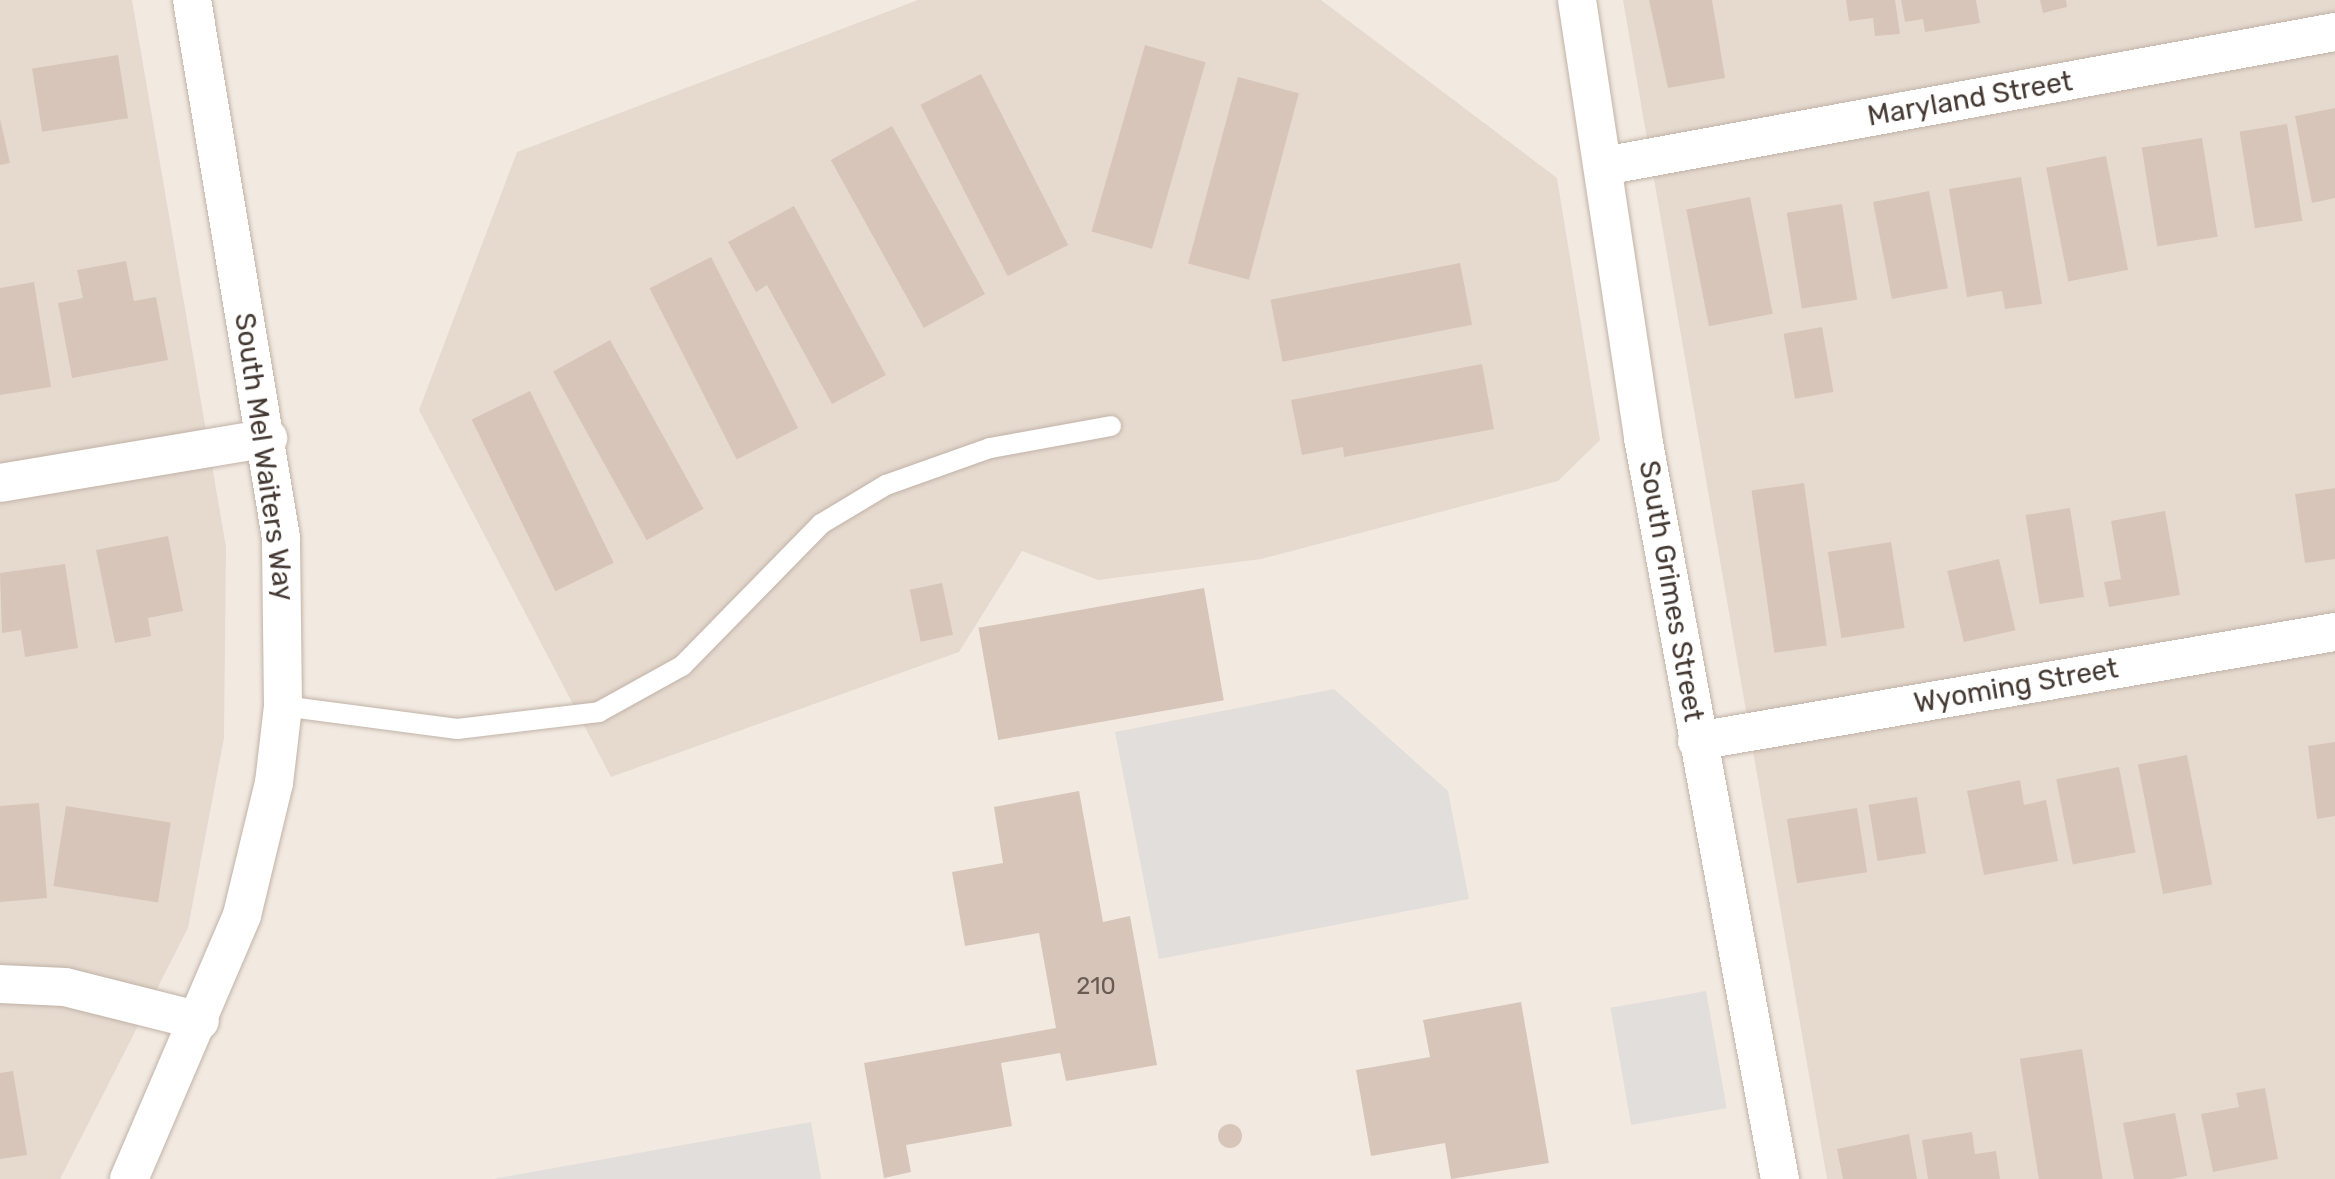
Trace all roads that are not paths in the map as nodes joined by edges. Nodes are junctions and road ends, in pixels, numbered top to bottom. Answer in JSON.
{"nodes":[{"id":1,"x":192,"y":0,"type":"edge"},
{"id":2,"x":1577,"y":0,"type":"edge"},
{"id":3,"x":2335,"y":32,"type":"edge"},
{"id":4,"x":1604,"y":166,"type":"junction"},
{"id":5,"x":1111,"y":426,"type":"dead end"},
{"id":6,"x":268,"y":438,"type":"junction"},
{"id":7,"x":0,"y":483,"type":"edge"},
{"id":8,"x":2335,"y":632,"type":"edge"},
{"id":9,"x":283,"y":706,"type":"junction"},
{"id":10,"x":1697,"y":741,"type":"junction"},
{"id":11,"x":0,"y":984,"type":"edge"},
{"id":12,"x":200,"y":1021,"type":"junction"},
{"id":13,"x":129,"y":1179,"type":"edge"},
{"id":14,"x":1780,"y":1179,"type":"edge"}],
"edges":[{"from":1,"to":6,"type":"street","name":"South Mel Waiters Way"},
{"from":2,"to":4,"type":"street","name":"South Grimes Street"},
{"from":3,"to":4,"type":"street","name":"Maryland Street"},
{"from":4,"to":10,"type":"street","name":"South Grimes Street"},
{"from":5,"to":9,"type":"lane"},
{"from":6,"to":7,"type":"street"},
{"from":6,"to":9,"type":"street","name":"South Mel Waiters Way"},
{"from":8,"to":10,"type":"street","name":"Wyoming Street"},
{"from":9,"to":12,"type":"street","name":"South Mel Waiters Way"},
{"from":10,"to":14,"type":"street","name":"South Grimes Street"},
{"from":11,"to":12,"type":"street"},
{"from":12,"to":13,"type":"street","name":"South Mel Waiters Way"}]}
